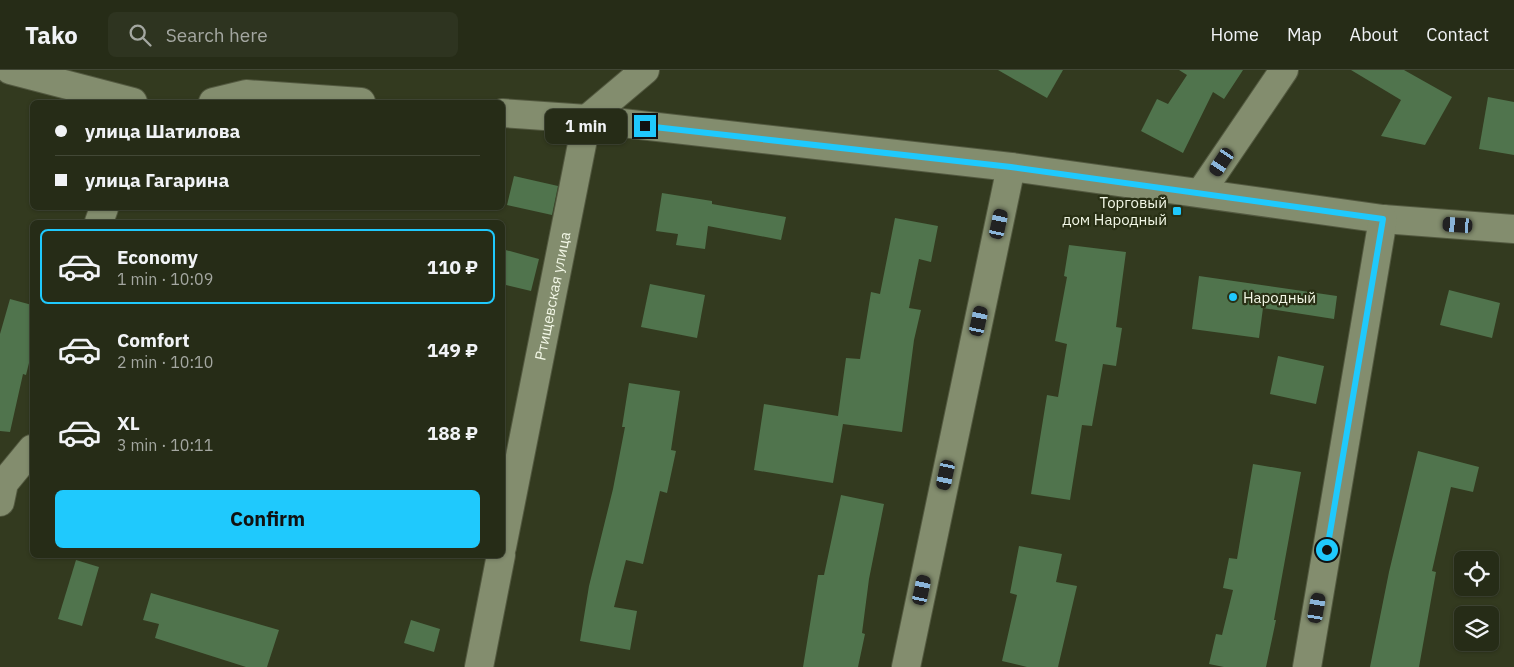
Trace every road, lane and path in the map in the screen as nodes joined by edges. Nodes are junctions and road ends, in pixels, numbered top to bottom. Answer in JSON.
{"nodes":[{"id":1,"x":10,"y":70,"type":"edge"},
{"id":2,"x":645,"y":70,"type":"edge"},
{"id":3,"x":1284,"y":70,"type":"edge"},
{"id":4,"x":125,"y":100,"type":"edge"},
{"id":5,"x":221,"y":100,"type":"edge"},
{"id":6,"x":332,"y":100,"type":"edge"},
{"id":7,"x":505,"y":113,"type":"edge"},
{"id":8,"x":587,"y":119,"type":"junction"},
{"id":9,"x":1011,"y":167,"type":"junction"},
{"id":10,"x":1201,"y":192,"type":"junction"},
{"id":11,"x":1383,"y":219,"type":"junction"},
{"id":12,"x":1514,"y":229,"type":"edge"},
{"id":13,"x":30,"y":451,"type":"edge"},
{"id":14,"x":0,"y":502,"type":"edge"},
{"id":15,"x":505,"y":533,"type":"edge"},
{"id":16,"x":500,"y":558,"type":"edge"},
{"id":17,"x":479,"y":667,"type":"edge"},
{"id":18,"x":906,"y":667,"type":"edge"},
{"id":19,"x":1307,"y":667,"type":"edge"}],
"edges":[{"from":1,"to":4,"type":"street"},
{"from":2,"to":8,"type":"street"},
{"from":3,"to":10,"type":"street"},
{"from":5,"to":6,"type":"street"},
{"from":7,"to":8,"type":"street"},
{"from":8,"to":9,"type":"street"},
{"from":8,"to":15,"type":"street","name":"Ртищевская улица"},
{"from":9,"to":10,"type":"street"},
{"from":9,"to":18,"type":"street"},
{"from":10,"to":11,"type":"street"},
{"from":11,"to":12,"type":"street"},
{"from":11,"to":19,"type":"street"},
{"from":13,"to":14,"type":"street"},
{"from":16,"to":17,"type":"street"}]}
